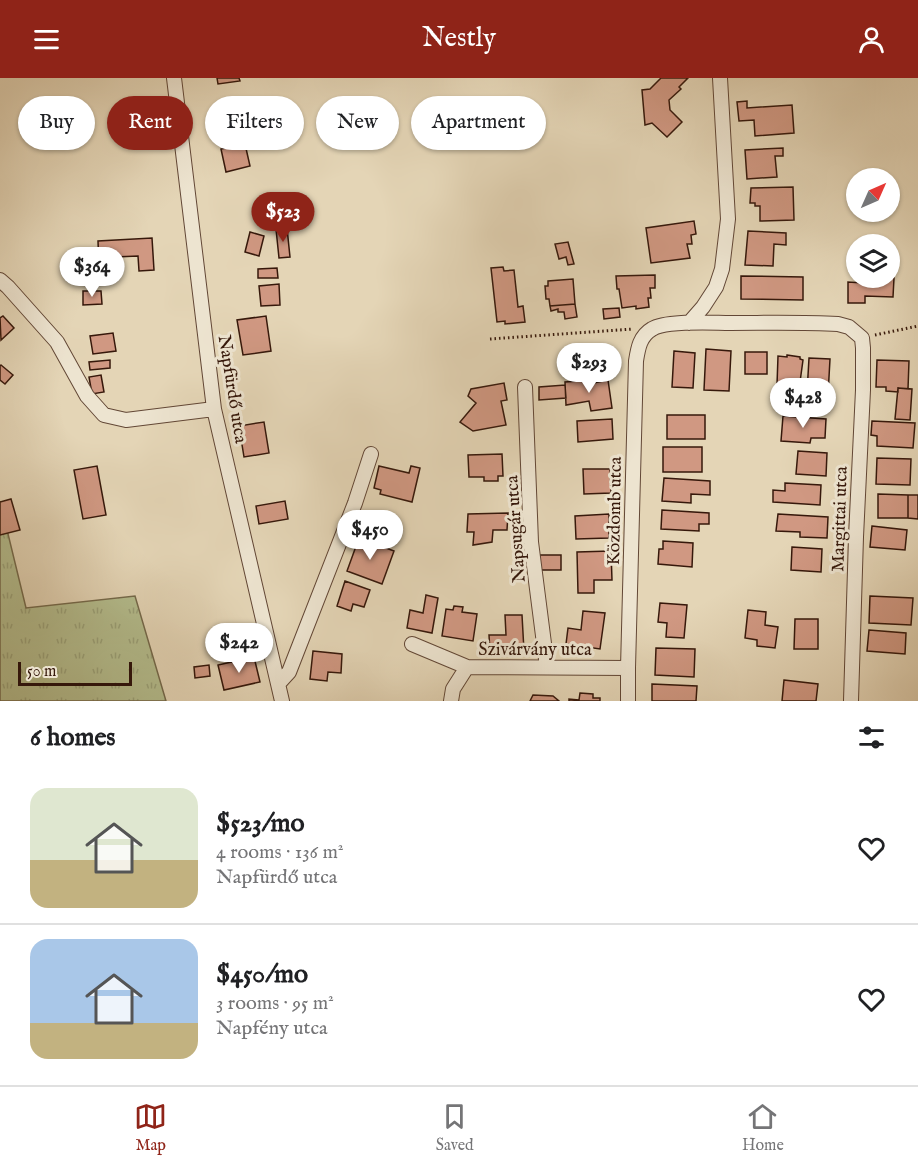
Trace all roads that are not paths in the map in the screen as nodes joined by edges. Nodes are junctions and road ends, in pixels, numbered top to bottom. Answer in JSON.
{"nodes":[{"id":1,"x":174,"y":78,"type":"edge"},
{"id":2,"x":720,"y":78,"type":"edge"},
{"id":3,"x":0,"y":280,"type":"edge"},
{"id":4,"x":689,"y":323,"type":"junction"},
{"id":5,"x":525,"y":387,"type":"dead end"},
{"id":6,"x":214,"y":409,"type":"junction"},
{"id":7,"x":371,"y":454,"type":"dead end"},
{"id":8,"x":412,"y":644,"type":"dead end"},
{"id":9,"x":467,"y":667,"type":"junction"},
{"id":10,"x":547,"y":667,"type":"junction"},
{"id":11,"x":628,"y":668,"type":"junction"},
{"id":12,"x":278,"y":684,"type":"junction"},
{"id":13,"x":282,"y":701,"type":"edge"},
{"id":14,"x":452,"y":701,"type":"edge"},
{"id":15,"x":628,"y":701,"type":"edge"},
{"id":16,"x":851,"y":701,"type":"edge"}],
"edges":[{"from":1,"to":6,"type":"street","name":"Napfürdő utca"},
{"from":2,"to":4,"type":"street"},
{"from":3,"to":6,"type":"street"},
{"from":4,"to":11,"type":"street","name":"Közdomb utca"},
{"from":4,"to":16,"type":"street","name":"Margittai utca"},
{"from":5,"to":10,"type":"street","name":"Napsugár utca"},
{"from":6,"to":12,"type":"street","name":"Napfürdő utca"},
{"from":7,"to":12,"type":"street"},
{"from":8,"to":9,"type":"street","name":"Szivárvány utca"},
{"from":9,"to":10,"type":"street","name":"Szivárvány utca"},
{"from":9,"to":14,"type":"street"},
{"from":10,"to":11,"type":"street","name":"Szivárvány utca"},
{"from":11,"to":15,"type":"street","name":"Közdomb utca"},
{"from":12,"to":13,"type":"street","name":"Napfürdő utca"}]}
